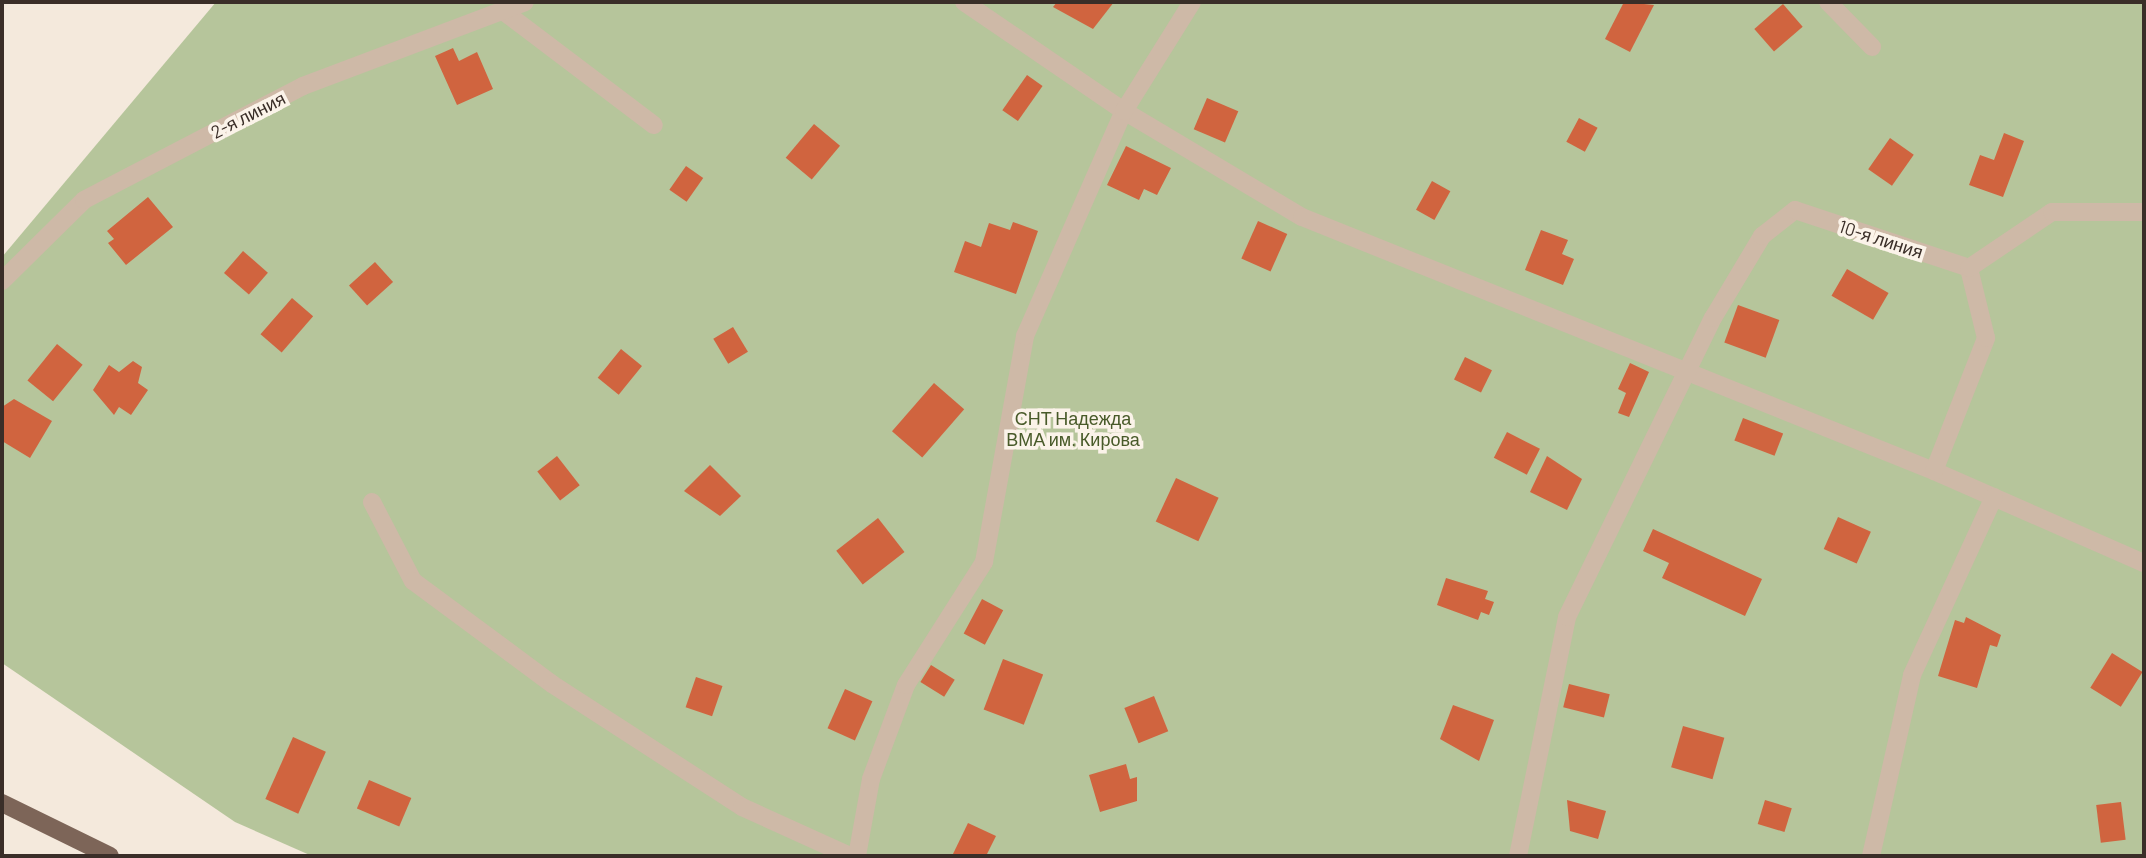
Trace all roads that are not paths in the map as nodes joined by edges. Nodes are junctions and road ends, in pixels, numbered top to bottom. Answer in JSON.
{"nodes":[{"id":1,"x":525,"y":2,"type":"edge"},
{"id":2,"x":964,"y":2,"type":"edge"},
{"id":3,"x":1192,"y":2,"type":"edge"},
{"id":4,"x":1828,"y":2,"type":"edge"},
{"id":5,"x":503,"y":11,"type":"junction"},
{"id":6,"x":1872,"y":47,"type":"dead end"},
{"id":7,"x":1124,"y":111,"type":"junction"},
{"id":8,"x":654,"y":124,"type":"dead end"},
{"id":9,"x":2144,"y":212,"type":"edge"},
{"id":10,"x":1969,"y":268,"type":"junction"},
{"id":11,"x":2,"y":281,"type":"edge"},
{"id":12,"x":1688,"y":370,"type":"junction"},
{"id":13,"x":1934,"y":471,"type":"junction"},
{"id":14,"x":1994,"y":498,"type":"junction"},
{"id":15,"x":372,"y":502,"type":"dead end"},
{"id":16,"x":2144,"y":563,"type":"edge"},
{"id":17,"x":2,"y":803,"type":"edge"},
{"id":18,"x":110,"y":856,"type":"edge"},
{"id":19,"x":850,"y":856,"type":"edge"},
{"id":20,"x":857,"y":856,"type":"edge"},
{"id":21,"x":1518,"y":856,"type":"edge"},
{"id":22,"x":1871,"y":856,"type":"edge"}],
"edges":[{"from":1,"to":5,"type":"street","name":"2-я линия"},
{"from":2,"to":7,"type":"street"},
{"from":3,"to":7,"type":"street"},
{"from":4,"to":6,"type":"street"},
{"from":5,"to":8,"type":"street"},
{"from":5,"to":11,"type":"street","name":"2-я линия"},
{"from":7,"to":12,"type":"street"},
{"from":7,"to":20,"type":"street"},
{"from":9,"to":10,"type":"street"},
{"from":10,"to":12,"type":"street","name":"10-я линия"},
{"from":10,"to":13,"type":"street"},
{"from":12,"to":13,"type":"street"},
{"from":12,"to":21,"type":"street"},
{"from":13,"to":14,"type":"street"},
{"from":14,"to":16,"type":"street"},
{"from":14,"to":22,"type":"street"},
{"from":15,"to":19,"type":"street"},
{"from":17,"to":18,"type":"main road"}]}
